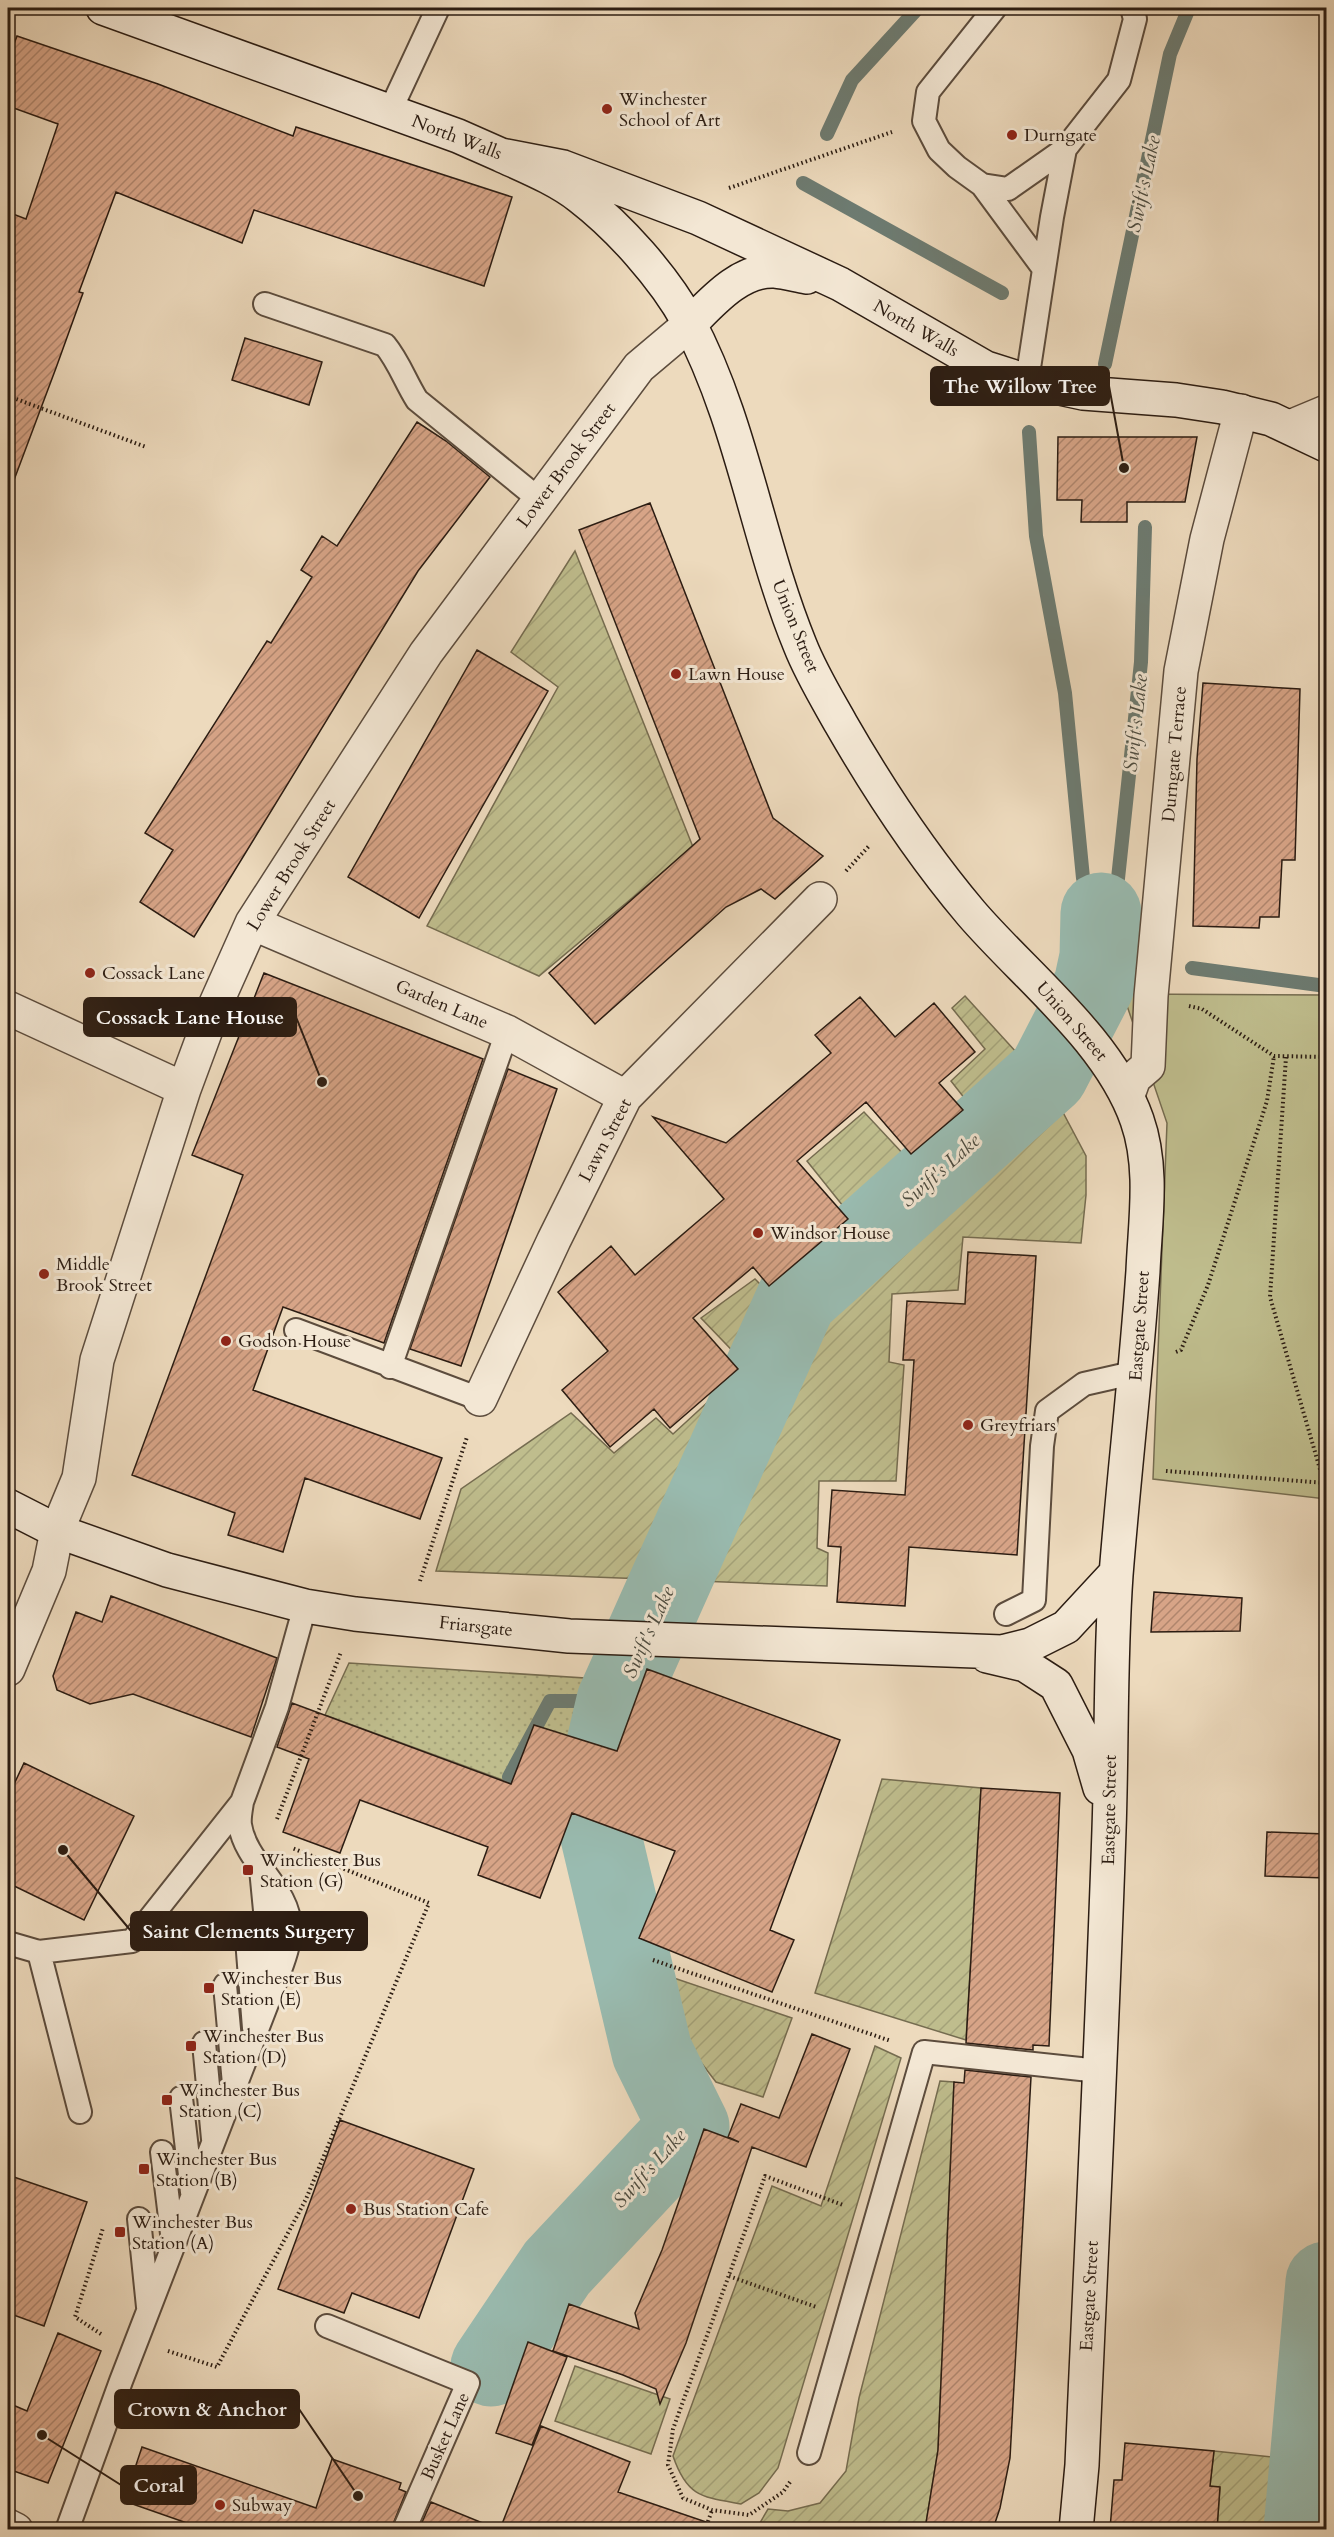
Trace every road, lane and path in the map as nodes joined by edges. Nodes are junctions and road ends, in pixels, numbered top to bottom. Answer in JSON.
{"nodes":[{"id":1,"x":103,"y":8,"type":"edge"},
{"id":2,"x":438,"y":8,"type":"edge"},
{"id":3,"x":995,"y":8,"type":"edge"},
{"id":4,"x":1132,"y":8,"type":"edge"},
{"id":5,"x":390,"y":111,"type":"junction"},
{"id":6,"x":924,"y":121,"type":"junction"},
{"id":7,"x":1065,"y":149,"type":"junction"},
{"id":8,"x":501,"y":155,"type":"junction"},
{"id":9,"x":982,"y":185,"type":"junction"},
{"id":10,"x":723,"y":190,"type":"dead end"},
{"id":11,"x":1044,"y":269,"type":"junction"},
{"id":12,"x":840,"y":284,"type":"junction"},
{"id":13,"x":265,"y":304,"type":"dead end"},
{"id":14,"x":690,"y":324,"type":"junction"},
{"id":15,"x":1027,"y":381,"type":"junction"},
{"id":16,"x":8,"y":396,"type":"edge"},
{"id":17,"x":1241,"y":411,"type":"junction"},
{"id":18,"x":1326,"y":412,"type":"edge"},
{"id":19,"x":1290,"y":427,"type":"junction"},
{"id":20,"x":1326,"y":445,"type":"edge"},
{"id":21,"x":146,"y":447,"type":"dead end"},
{"id":22,"x":540,"y":500,"type":"junction"},
{"id":23,"x":899,"y":815,"type":"junction"},
{"id":24,"x":820,"y":899,"type":"joint"},
{"id":25,"x":252,"y":923,"type":"junction"},
{"id":26,"x":8,"y":1008,"type":"edge"},
{"id":27,"x":1202,"y":1009,"type":"dead end"},
{"id":28,"x":507,"y":1032,"type":"junction"},
{"id":29,"x":1274,"y":1056,"type":"junction"},
{"id":30,"x":1286,"y":1057,"type":"junction"},
{"id":31,"x":1326,"y":1057,"type":"edge"},
{"id":32,"x":184,"y":1089,"type":"junction"},
{"id":33,"x":1128,"y":1095,"type":"junction"},
{"id":34,"x":625,"y":1097,"type":"junction"},
{"id":35,"x":296,"y":1330,"type":"dead end"},
{"id":36,"x":1173,"y":1354,"type":"dead end"},
{"id":37,"x":390,"y":1367,"type":"junction"},
{"id":38,"x":1137,"y":1372,"type":"junction"},
{"id":39,"x":480,"y":1399,"type":"junction"},
{"id":40,"x":1163,"y":1471,"type":"dead end"},
{"id":41,"x":1325,"y":1483,"type":"edge"},
{"id":42,"x":8,"y":1506,"type":"edge"},
{"id":43,"x":57,"y":1531,"type":"junction"},
{"id":44,"x":1116,"y":1572,"type":"junction"},
{"id":45,"x":304,"y":1606,"type":"junction"},
{"id":46,"x":355,"y":1614,"type":"junction"},
{"id":47,"x":1006,"y":1614,"type":"dead end"},
{"id":48,"x":409,"y":1620,"type":"junction"},
{"id":49,"x":962,"y":1650,"type":"junction"},
{"id":50,"x":8,"y":1670,"type":"edge"},
{"id":51,"x":242,"y":1802,"type":"junction"},
{"id":52,"x":1110,"y":1821,"type":"junction"},
{"id":53,"x":274,"y":1829,"type":"dead end"},
{"id":54,"x":291,"y":1848,"type":"dead end"},
{"id":55,"x":246,"y":1927,"type":"dead end"},
{"id":56,"x":8,"y":1943,"type":"edge"},
{"id":57,"x":39,"y":1952,"type":"junction"},
{"id":58,"x":653,"y":1960,"type":"dead end"},
{"id":59,"x":225,"y":1985,"type":"dead end"},
{"id":60,"x":255,"y":2035,"type":"junction"},
{"id":61,"x":204,"y":2043,"type":"dead end"},
{"id":62,"x":924,"y":2052,"type":"junction"},
{"id":63,"x":1099,"y":2071,"type":"junction"},
{"id":64,"x":235,"y":2088,"type":"junction"},
{"id":65,"x":181,"y":2098,"type":"dead end"},
{"id":66,"x":80,"y":2112,"type":"dead end"},
{"id":67,"x":213,"y":2144,"type":"junction"},
{"id":68,"x":162,"y":2152,"type":"dead end"},
{"id":69,"x":193,"y":2196,"type":"junction"},
{"id":70,"x":876,"y":2217,"type":"junction"},
{"id":71,"x":139,"y":2219,"type":"dead end"},
{"id":72,"x":105,"y":2222,"type":"dead end"},
{"id":73,"x":173,"y":2247,"type":"junction"},
{"id":74,"x":729,"y":2276,"type":"junction"},
{"id":75,"x":149,"y":2311,"type":"junction"},
{"id":76,"x":847,"y":2318,"type":"junction"},
{"id":77,"x":327,"y":2326,"type":"dead end"},
{"id":78,"x":108,"y":2339,"type":"dead end"},
{"id":79,"x":162,"y":2349,"type":"dead end"},
{"id":80,"x":809,"y":2453,"type":"joint"},
{"id":81,"x":712,"y":2510,"type":"junction"},
{"id":82,"x":8,"y":2526,"type":"edge"},
{"id":83,"x":16,"y":2529,"type":"edge"},
{"id":84,"x":67,"y":2529,"type":"edge"},
{"id":85,"x":404,"y":2529,"type":"edge"},
{"id":86,"x":705,"y":2529,"type":"edge"},
{"id":87,"x":1077,"y":2529,"type":"edge"}],
"edges":[{"from":1,"to":5,"type":"street","name":"North Walls"},
{"from":2,"to":5,"type":"lane"},
{"from":3,"to":6,"type":"lane"},
{"from":4,"to":7,"type":"lane"},
{"from":5,"to":8,"type":"street","name":"North Walls"},
{"from":6,"to":9,"type":"lane"},
{"from":6,"to":10,"type":"path"},
{"from":7,"to":9,"type":"lane"},
{"from":7,"to":11,"type":"lane"},
{"from":8,"to":12,"type":"street","name":"North Walls"},
{"from":8,"to":14,"type":"street","name":"Union Street"},
{"from":9,"to":11,"type":"lane"},
{"from":11,"to":15,"type":"lane"},
{"from":12,"to":14,"type":"street","name":"North Walls"},
{"from":12,"to":15,"type":"street","name":"North Walls"},
{"from":13,"to":22,"type":"lane"},
{"from":14,"to":22,"type":"street","name":"Lower Brook Street"},
{"from":14,"to":23,"type":"street","name":"Union Street"},
{"from":15,"to":17,"type":"street","name":"North Walls"},
{"from":16,"to":21,"type":"path"},
{"from":17,"to":19,"type":"street","name":"North Walls"},
{"from":17,"to":33,"type":"street","name":"Durngate Terrace"},
{"from":18,"to":19,"type":"street"},
{"from":19,"to":20,"type":"street","name":"North Walls"},
{"from":22,"to":25,"type":"street","name":"Lower Brook Street"},
{"from":23,"to":24,"type":"path"},
{"from":23,"to":33,"type":"street","name":"Union Street"},
{"from":24,"to":34,"type":"street","name":"Lawn Street"},
{"from":25,"to":28,"type":"street","name":"Garden Lane"},
{"from":25,"to":32,"type":"street","name":"Lower Brook Street"},
{"from":26,"to":32,"type":"street"},
{"from":27,"to":29,"type":"path"},
{"from":28,"to":34,"type":"street","name":"Garden Lane"},
{"from":28,"to":37,"type":"lane"},
{"from":29,"to":30,"type":"path"},
{"from":29,"to":36,"type":"path"},
{"from":30,"to":31,"type":"path"},
{"from":30,"to":41,"type":"path"},
{"from":32,"to":43,"type":"street","name":"Lower Brook Street"},
{"from":33,"to":38,"type":"street","name":"Eastgate Street"},
{"from":34,"to":39,"type":"street","name":"Lawn Street"},
{"from":35,"to":37,"type":"lane"},
{"from":37,"to":39,"type":"lane"},
{"from":38,"to":44,"type":"street","name":"Eastgate Street"},
{"from":38,"to":47,"type":"lane"},
{"from":39,"to":48,"type":"path"},
{"from":40,"to":41,"type":"path"},
{"from":42,"to":43,"type":"street","name":"Friarsgate"},
{"from":43,"to":45,"type":"street","name":"Friarsgate"},
{"from":43,"to":50,"type":"street","name":"Lower Brook Street"},
{"from":44,"to":49,"type":"street","name":"Friarsgate"},
{"from":44,"to":52,"type":"street","name":"Eastgate Street"},
{"from":45,"to":46,"type":"street","name":"Friarsgate"},
{"from":45,"to":51,"type":"lane"},
{"from":46,"to":48,"type":"street","name":"Friarsgate"},
{"from":46,"to":53,"type":"path"},
{"from":48,"to":49,"type":"street","name":"Friarsgate"},
{"from":49,"to":52,"type":"street","name":"Friarsgate"},
{"from":51,"to":57,"type":"lane"},
{"from":51,"to":60,"type":"lane"},
{"from":52,"to":63,"type":"street","name":"Eastgate Street"},
{"from":54,"to":79,"type":"path"},
{"from":55,"to":60,"type":"lane"},
{"from":56,"to":57,"type":"lane"},
{"from":57,"to":66,"type":"lane"},
{"from":58,"to":62,"type":"path"},
{"from":59,"to":64,"type":"lane"},
{"from":60,"to":64,"type":"lane"},
{"from":61,"to":67,"type":"lane"},
{"from":62,"to":63,"type":"lane"},
{"from":62,"to":70,"type":"lane"},
{"from":63,"to":87,"type":"street","name":"Eastgate Street"},
{"from":64,"to":67,"type":"lane"},
{"from":65,"to":69,"type":"lane"},
{"from":67,"to":69,"type":"lane"},
{"from":68,"to":73,"type":"lane"},
{"from":69,"to":73,"type":"lane"},
{"from":70,"to":74,"type":"path"},
{"from":70,"to":76,"type":"lane"},
{"from":71,"to":75,"type":"lane"},
{"from":72,"to":78,"type":"path"},
{"from":73,"to":75,"type":"lane"},
{"from":74,"to":76,"type":"path"},
{"from":74,"to":81,"type":"path"},
{"from":75,"to":84,"type":"lane"},
{"from":76,"to":80,"type":"lane"},
{"from":77,"to":85,"type":"lane","name":"Busket Lane"},
{"from":80,"to":81,"type":"path"},
{"from":81,"to":86,"type":"path"},
{"from":82,"to":83,"type":"street"}]}
